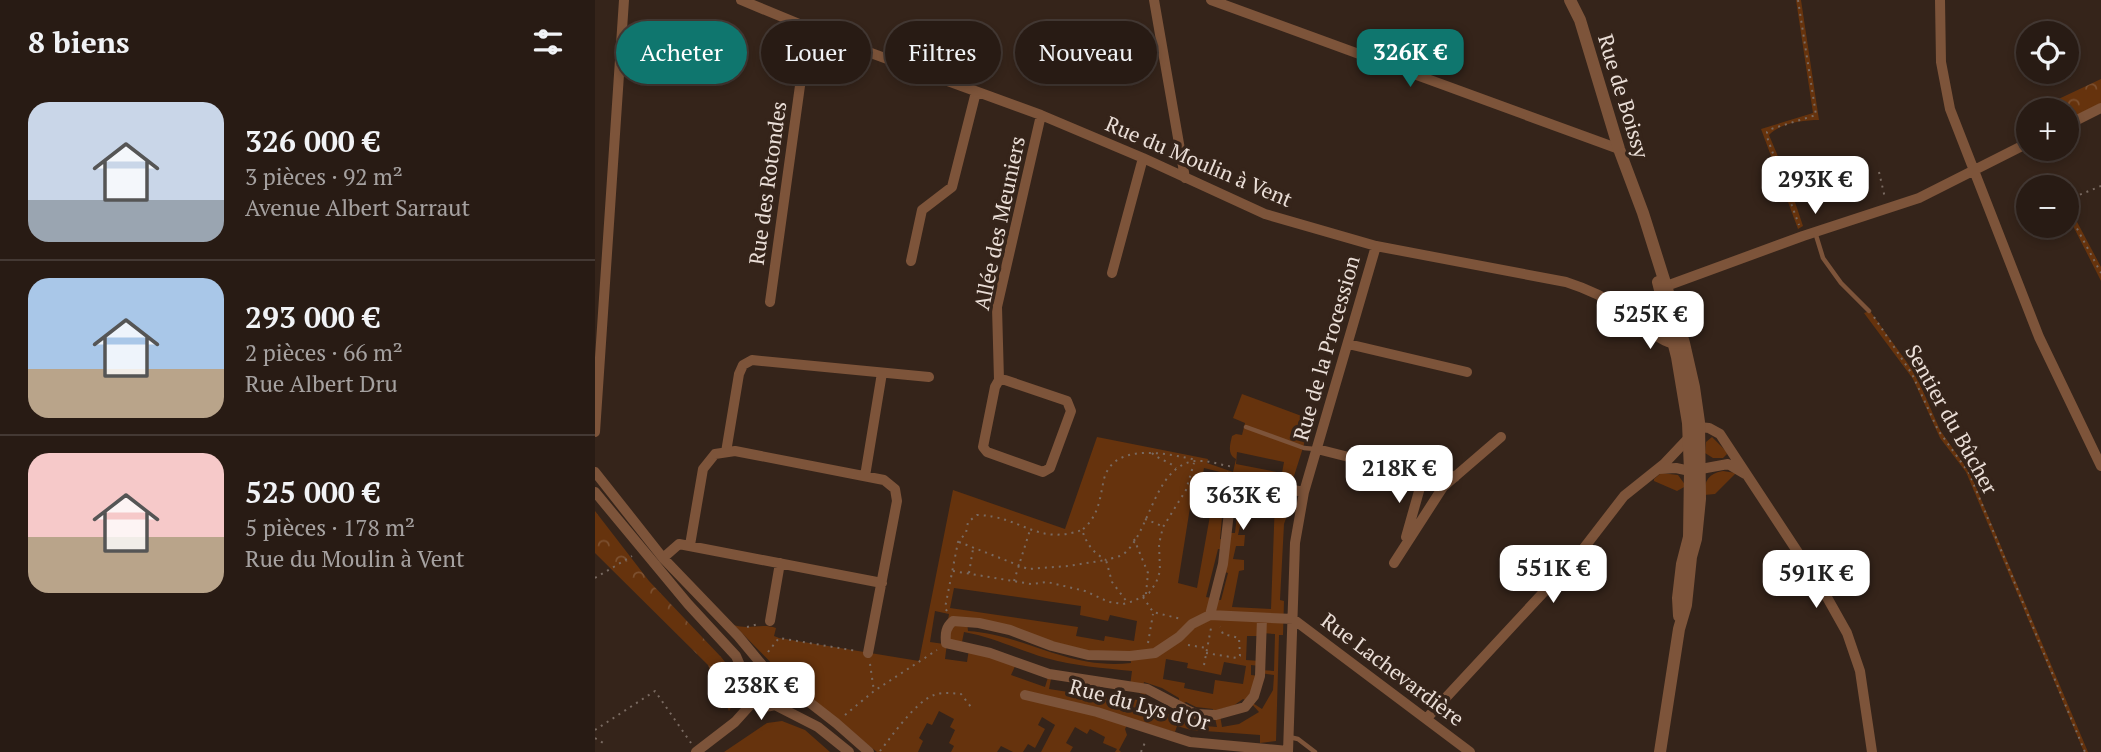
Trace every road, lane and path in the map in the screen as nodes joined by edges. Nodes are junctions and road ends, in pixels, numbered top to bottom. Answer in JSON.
{"nodes":[{"id":1,"x":624,"y":0,"type":"edge"},
{"id":2,"x":741,"y":0,"type":"edge"},
{"id":3,"x":1154,"y":0,"type":"edge"},
{"id":4,"x":1211,"y":0,"type":"edge"},
{"id":5,"x":1570,"y":0,"type":"edge"},
{"id":6,"x":1577,"y":0,"type":"edge"},
{"id":7,"x":1798,"y":0,"type":"edge"},
{"id":8,"x":1940,"y":0,"type":"edge"},
{"id":9,"x":1580,"y":20,"type":"junction"},
{"id":10,"x":791,"y":21,"type":"edge"},
{"id":11,"x":871,"y":52,"type":"edge"},
{"id":12,"x":800,"y":84,"type":"edge"},
{"id":13,"x":976,"y":92,"type":"junction"},
{"id":14,"x":2101,"y":108,"type":"edge"},
{"id":15,"x":1041,"y":115,"type":"junction"},
{"id":16,"x":2079,"y":119,"type":"edge"},
{"id":17,"x":1619,"y":149,"type":"junction"},
{"id":18,"x":2016,"y":150,"type":"edge"},
{"id":19,"x":1143,"y":158,"type":"junction"},
{"id":20,"x":1974,"y":170,"type":"junction"},
{"id":21,"x":1878,"y":172,"type":"dead end"},
{"id":22,"x":1185,"y":178,"type":"junction"},
{"id":23,"x":2101,"y":186,"type":"edge"},
{"id":24,"x":2079,"y":196,"type":"edge"},
{"id":25,"x":1887,"y":208,"type":"junction"},
{"id":26,"x":1815,"y":232,"type":"junction"},
{"id":27,"x":2079,"y":232,"type":"edge"},
{"id":28,"x":1803,"y":236,"type":"junction"},
{"id":29,"x":1376,"y":246,"type":"junction"},
{"id":30,"x":911,"y":261,"type":"dead end"},
{"id":31,"x":1112,"y":273,"type":"dead end"},
{"id":32,"x":2101,"y":273,"type":"edge"},
{"id":33,"x":1663,"y":287,"type":"junction"},
{"id":34,"x":770,"y":302,"type":"dead end"},
{"id":35,"x":1869,"y":311,"type":"joint"},
{"id":36,"x":1672,"y":324,"type":"junction"},
{"id":37,"x":1648,"y":327,"type":"junction"},
{"id":38,"x":1679,"y":344,"type":"junction"},
{"id":39,"x":1348,"y":345,"type":"junction"},
{"id":40,"x":1468,"y":372,"type":"dead end"},
{"id":41,"x":883,"y":373,"type":"junction"},
{"id":42,"x":929,"y":377,"type":"dead end"},
{"id":43,"x":999,"y":380,"type":"junction"},
{"id":44,"x":1246,"y":427,"type":"dead end"},
{"id":45,"x":1699,"y":427,"type":"junction"},
{"id":46,"x":595,"y":432,"type":"edge"},
{"id":47,"x":1501,"y":437,"type":"dead end"},
{"id":48,"x":1689,"y":438,"type":"junction"},
{"id":49,"x":1317,"y":449,"type":"junction"},
{"id":50,"x":726,"y":452,"type":"junction"},
{"id":51,"x":1151,"y":453,"type":"junction"},
{"id":52,"x":1200,"y":460,"type":"junction"},
{"id":53,"x":1194,"y":462,"type":"junction"},
{"id":54,"x":2101,"y":466,"type":"edge"},
{"id":55,"x":1697,"y":468,"type":"junction"},
{"id":56,"x":1658,"y":469,"type":"junction"},
{"id":57,"x":1177,"y":470,"type":"junction"},
{"id":58,"x":1425,"y":470,"type":"junction"},
{"id":59,"x":595,"y":472,"type":"edge"},
{"id":60,"x":1747,"y":475,"type":"junction"},
{"id":61,"x":865,"y":476,"type":"junction"},
{"id":62,"x":1455,"y":477,"type":"junction"},
{"id":63,"x":1236,"y":487,"type":"junction"},
{"id":64,"x":595,"y":492,"type":"edge"},
{"id":65,"x":1304,"y":492,"type":"junction"},
{"id":66,"x":1145,"y":519,"type":"junction"},
{"id":67,"x":1163,"y":527,"type":"junction"},
{"id":68,"x":1030,"y":530,"type":"junction"},
{"id":69,"x":1082,"y":530,"type":"junction"},
{"id":70,"x":1134,"y":539,"type":"junction"},
{"id":71,"x":958,"y":542,"type":"junction"},
{"id":72,"x":690,"y":545,"type":"junction"},
{"id":73,"x":1403,"y":547,"type":"junction"},
{"id":74,"x":973,"y":549,"type":"junction"},
{"id":75,"x":636,"y":554,"type":"dead end"},
{"id":76,"x":663,"y":558,"type":"junction"},
{"id":77,"x":1106,"y":560,"type":"junction"},
{"id":78,"x":780,"y":563,"type":"junction"},
{"id":79,"x":1394,"y":563,"type":"dead end"},
{"id":80,"x":1017,"y":567,"type":"junction"},
{"id":81,"x":952,"y":571,"type":"junction"},
{"id":82,"x":968,"y":574,"type":"junction"},
{"id":83,"x":595,"y":578,"type":"edge"},
{"id":84,"x":1013,"y":582,"type":"junction"},
{"id":85,"x":882,"y":583,"type":"junction"},
{"id":86,"x":1144,"y":596,"type":"junction"},
{"id":87,"x":1128,"y":603,"type":"junction"},
{"id":88,"x":1153,"y":612,"type":"junction"},
{"id":89,"x":1214,"y":618,"type":"junction"},
{"id":90,"x":1262,"y":618,"type":"junction"},
{"id":91,"x":1293,"y":619,"type":"junction"},
{"id":92,"x":770,"y":621,"type":"joint"},
{"id":93,"x":953,"y":621,"type":"junction"},
{"id":94,"x":1192,"y":624,"type":"junction"},
{"id":95,"x":743,"y":629,"type":"dead end"},
{"id":96,"x":946,"y":643,"type":"junction"},
{"id":97,"x":768,"y":652,"type":"dead end"},
{"id":98,"x":868,"y":653,"type":"junction"},
{"id":99,"x":1206,"y":653,"type":"junction"},
{"id":100,"x":1147,"y":654,"type":"junction"},
{"id":101,"x":1204,"y":665,"type":"dead end"},
{"id":102,"x":768,"y":672,"type":"junction"},
{"id":103,"x":781,"y":680,"type":"junction"},
{"id":104,"x":749,"y":686,"type":"junction"},
{"id":105,"x":874,"y":691,"type":"junction"},
{"id":106,"x":1025,"y":695,"type":"dead end"},
{"id":107,"x":753,"y":702,"type":"junction"},
{"id":108,"x":775,"y":705,"type":"junction"},
{"id":109,"x":971,"y":707,"type":"dead end"},
{"id":110,"x":1427,"y":718,"type":"junction"},
{"id":111,"x":836,"y":723,"type":"junction"},
{"id":112,"x":1152,"y":729,"type":"junction"},
{"id":113,"x":595,"y":730,"type":"edge"},
{"id":114,"x":1289,"y":737,"type":"junction"},
{"id":115,"x":595,"y":738,"type":"edge"},
{"id":116,"x":605,"y":744,"type":"dead end"},
{"id":117,"x":696,"y":752,"type":"edge"},
{"id":118,"x":849,"y":752,"type":"edge"},
{"id":119,"x":869,"y":752,"type":"edge"},
{"id":120,"x":880,"y":752,"type":"edge"},
{"id":121,"x":1141,"y":752,"type":"edge"},
{"id":122,"x":1288,"y":752,"type":"edge"},
{"id":123,"x":1315,"y":752,"type":"edge"},
{"id":124,"x":1470,"y":752,"type":"edge"},
{"id":125,"x":1660,"y":752,"type":"edge"},
{"id":126,"x":1873,"y":752,"type":"edge"},
{"id":127,"x":2085,"y":752,"type":"edge"}],
"edges":[{"from":1,"to":46,"type":"street"},
{"from":2,"to":10,"type":"street","name":"Rue du Moulin à Vent"},
{"from":3,"to":22,"type":"street"},
{"from":4,"to":17,"type":"street"},
{"from":5,"to":9,"type":"street","name":"Rue de Boissy"},
{"from":6,"to":9,"type":"street","name":"Rue de Boissy"},
{"from":7,"to":28,"type":"path"},
{"from":8,"to":20,"type":"street"},
{"from":9,"to":17,"type":"street","name":"Rue de Boissy"},
{"from":11,"to":13,"type":"street","name":"Rue du Moulin à Vent"},
{"from":12,"to":34,"type":"street","name":"Rue des Rotondes"},
{"from":13,"to":15,"type":"street","name":"Rue du Moulin à Vent"},
{"from":13,"to":30,"type":"street"},
{"from":14,"to":16,"type":"street"},
{"from":15,"to":19,"type":"street","name":"Rue du Moulin à Vent"},
{"from":15,"to":43,"type":"street","name":"Allée des Meuniers"},
{"from":17,"to":33,"type":"street","name":"Rue de Boissy"},
{"from":18,"to":20,"type":"street"},
{"from":19,"to":22,"type":"street","name":"Rue du Moulin à Vent"},
{"from":19,"to":31,"type":"street"},
{"from":20,"to":25,"type":"street"},
{"from":20,"to":54,"type":"street"},
{"from":21,"to":25,"type":"path"},
{"from":22,"to":29,"type":"street","name":"Rue du Moulin à Vent"},
{"from":23,"to":24,"type":"path"},
{"from":25,"to":26,"type":"street"},
{"from":26,"to":28,"type":"street"},
{"from":26,"to":35,"type":"lane"},
{"from":27,"to":32,"type":"path"},
{"from":28,"to":33,"type":"street"},
{"from":29,"to":37,"type":"street","name":"Rue du Moulin à Vent"},
{"from":29,"to":39,"type":"street","name":"Rue de la Procession"},
{"from":33,"to":36,"type":"street","name":"Rue de Boissy"},
{"from":35,"to":127,"type":"path","name":"Sentier du Bûcher"},
{"from":36,"to":37,"type":"street"},
{"from":36,"to":38,"type":"street","name":"Rue de Boissy"},
{"from":37,"to":38,"type":"street","name":"Rue du Moulin à Vent"},
{"from":38,"to":45,"type":"street","name":"Rue de Boissy"},
{"from":38,"to":48,"type":"street","name":"Rue de Boissy"},
{"from":39,"to":40,"type":"street"},
{"from":39,"to":49,"type":"street","name":"Rue de la Procession"},
{"from":41,"to":42,"type":"street"},
{"from":41,"to":50,"type":"street"},
{"from":41,"to":61,"type":"street"},
{"from":43,"to":43,"type":"street","name":"Allée des Meuniers"},
{"from":44,"to":49,"type":"lane"},
{"from":45,"to":48,"type":"street"},
{"from":45,"to":55,"type":"street","name":"Rue de Boissy"},
{"from":45,"to":60,"type":"street"},
{"from":47,"to":62,"type":"street"},
{"from":48,"to":55,"type":"street","name":"Rue de Boissy"},
{"from":48,"to":56,"type":"street"},
{"from":49,"to":58,"type":"street"},
{"from":49,"to":65,"type":"street","name":"Rue de la Procession"},
{"from":50,"to":61,"type":"street"},
{"from":50,"to":72,"type":"street"},
{"from":51,"to":52,"type":"path"},
{"from":51,"to":57,"type":"path"},
{"from":51,"to":69,"type":"path"},
{"from":52,"to":53,"type":"path"},
{"from":52,"to":63,"type":"path"},
{"from":53,"to":57,"type":"path"},
{"from":53,"to":67,"type":"path"},
{"from":55,"to":56,"type":"street"},
{"from":55,"to":60,"type":"street"},
{"from":55,"to":125,"type":"street"},
{"from":56,"to":110,"type":"street"},
{"from":57,"to":66,"type":"path"},
{"from":58,"to":62,"type":"street"},
{"from":58,"to":73,"type":"street"},
{"from":59,"to":76,"type":"street"},
{"from":60,"to":126,"type":"street"},
{"from":61,"to":85,"type":"street"},
{"from":62,"to":73,"type":"street"},
{"from":63,"to":65,"type":"street"},
{"from":63,"to":89,"type":"street"},
{"from":64,"to":104,"type":"street"},
{"from":65,"to":91,"type":"street","name":"Rue de la Procession"},
{"from":66,"to":67,"type":"path"},
{"from":66,"to":70,"type":"path"},
{"from":67,"to":86,"type":"path"},
{"from":68,"to":69,"type":"path"},
{"from":68,"to":71,"type":"path"},
{"from":68,"to":80,"type":"path"},
{"from":69,"to":77,"type":"path"},
{"from":70,"to":77,"type":"path"},
{"from":70,"to":86,"type":"path"},
{"from":71,"to":74,"type":"path"},
{"from":71,"to":81,"type":"path"},
{"from":72,"to":76,"type":"street"},
{"from":72,"to":78,"type":"street"},
{"from":73,"to":79,"type":"street"},
{"from":74,"to":80,"type":"path"},
{"from":74,"to":82,"type":"path"},
{"from":75,"to":83,"type":"path"},
{"from":76,"to":102,"type":"street"},
{"from":77,"to":80,"type":"path"},
{"from":77,"to":87,"type":"path"},
{"from":78,"to":85,"type":"street"},
{"from":78,"to":92,"type":"street"},
{"from":80,"to":84,"type":"path"},
{"from":81,"to":82,"type":"path"},
{"from":81,"to":93,"type":"path"},
{"from":82,"to":84,"type":"path"},
{"from":84,"to":87,"type":"path"},
{"from":85,"to":98,"type":"street"},
{"from":86,"to":87,"type":"path"},
{"from":86,"to":88,"type":"path"},
{"from":88,"to":94,"type":"path"},
{"from":88,"to":100,"type":"path"},
{"from":89,"to":90,"type":"street"},
{"from":89,"to":94,"type":"street"},
{"from":89,"to":99,"type":"path"},
{"from":89,"to":99,"type":"path"},
{"from":90,"to":91,"type":"street"},
{"from":90,"to":96,"type":"street"},
{"from":91,"to":110,"type":"street","name":"Rue Lachevardière"},
{"from":91,"to":114,"type":"street","name":"Rue de la Procession"},
{"from":92,"to":95,"type":"path"},
{"from":93,"to":96,"type":"street"},
{"from":93,"to":100,"type":"street"},
{"from":94,"to":100,"type":"street"},
{"from":96,"to":105,"type":"path"},
{"from":97,"to":98,"type":"path"},
{"from":98,"to":105,"type":"path"},
{"from":99,"to":101,"type":"path"},
{"from":102,"to":103,"type":"street"},
{"from":102,"to":104,"type":"street"},
{"from":103,"to":108,"type":"street"},
{"from":103,"to":111,"type":"street"},
{"from":104,"to":107,"type":"street"},
{"from":105,"to":111,"type":"path"},
{"from":106,"to":112,"type":"street","name":"Rue du Lys d'Or"},
{"from":107,"to":108,"type":"street"},
{"from":107,"to":117,"type":"street"},
{"from":108,"to":118,"type":"street"},
{"from":109,"to":120,"type":"path"},
{"from":110,"to":124,"type":"street","name":"Rue Lachevardière"},
{"from":111,"to":119,"type":"street"},
{"from":112,"to":121,"type":"path"},
{"from":112,"to":122,"type":"street","name":"Rue du Lys d'Or"},
{"from":113,"to":117,"type":"path"},
{"from":114,"to":122,"type":"street","name":"Rue de la Procession"},
{"from":114,"to":123,"type":"lane"},
{"from":115,"to":116,"type":"path"}]}
